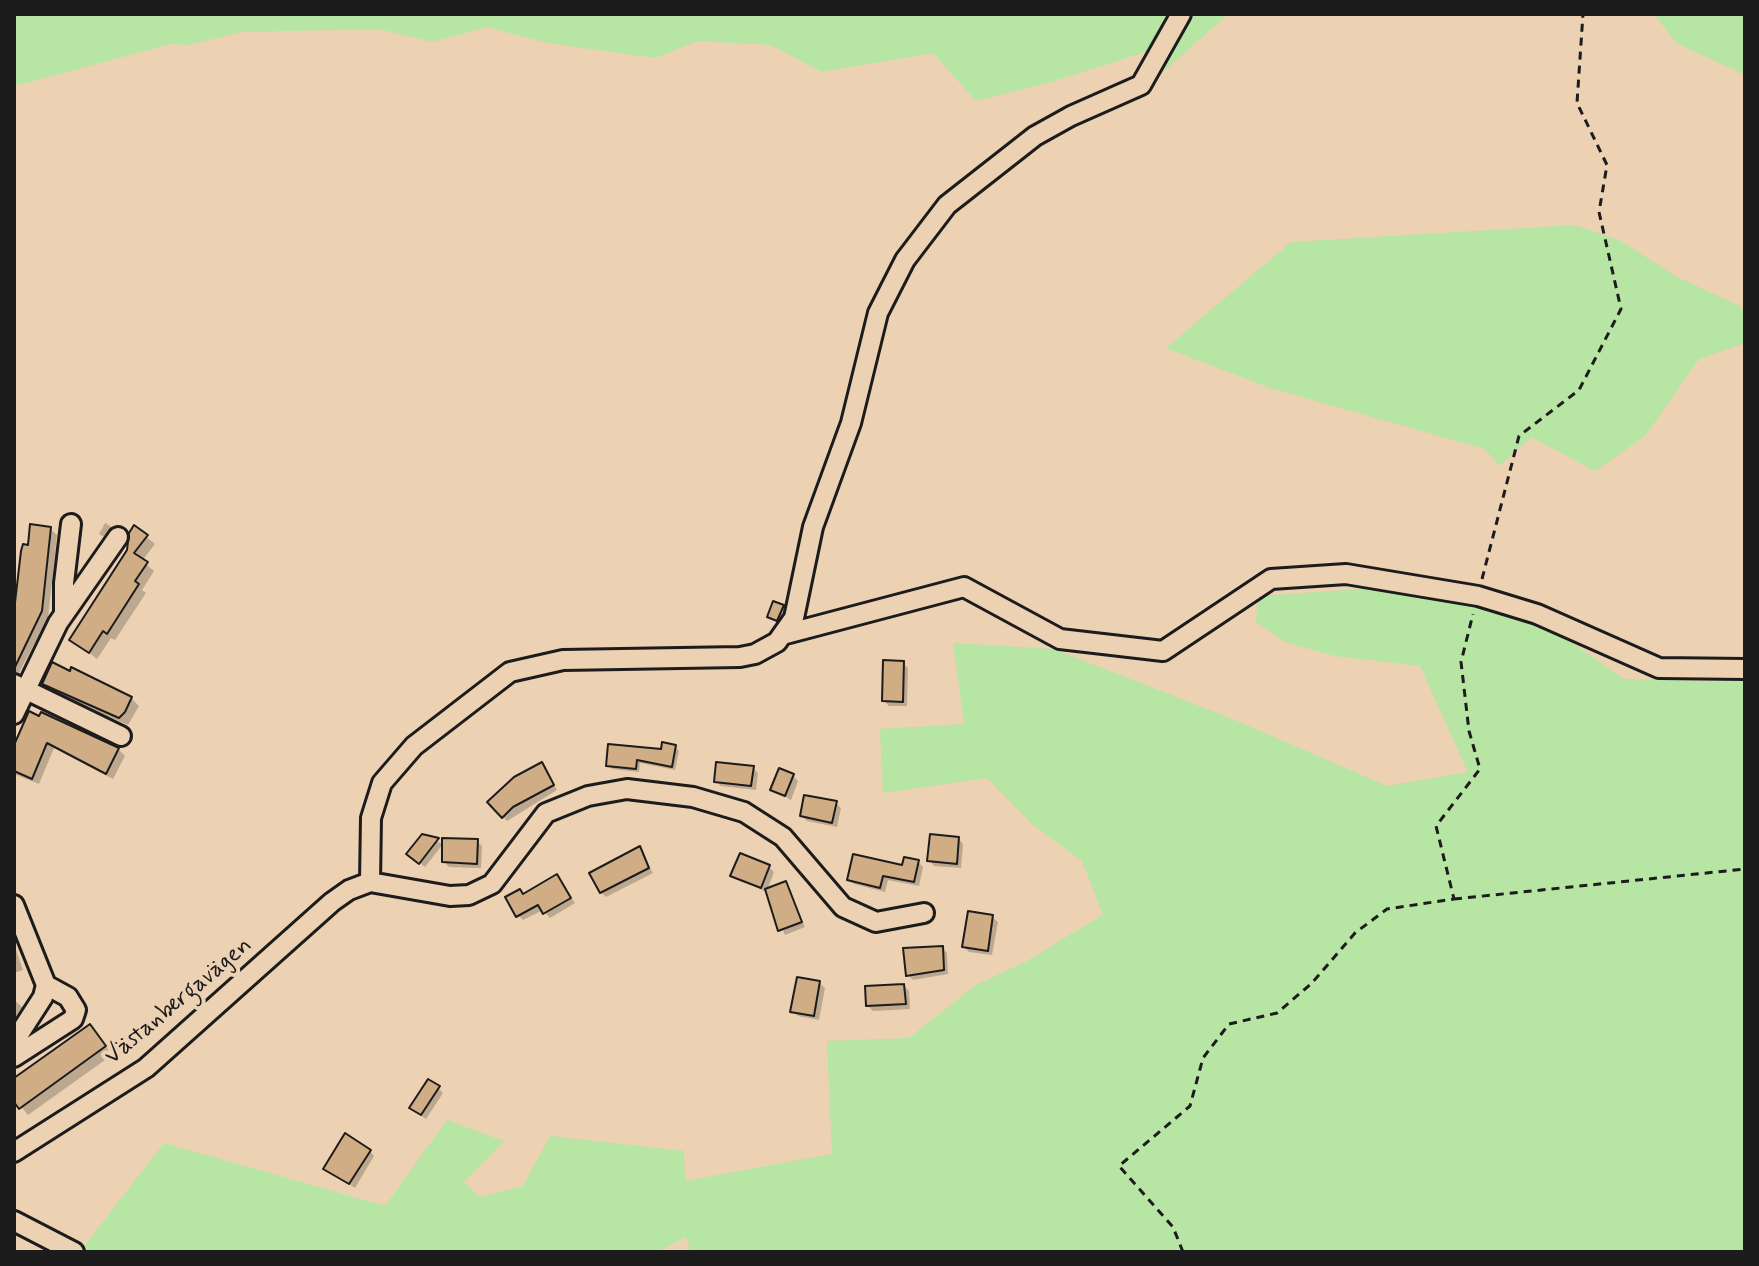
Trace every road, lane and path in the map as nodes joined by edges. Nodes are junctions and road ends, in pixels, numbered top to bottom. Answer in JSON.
{"nodes":[{"id":1,"x":1181,"y":14,"type":"edge"},
{"id":2,"x":1583,"y":14,"type":"edge"},
{"id":3,"x":71,"y":524,"type":"dead end"},
{"id":4,"x":118,"y":537,"type":"dead end"},
{"id":5,"x":1478,"y":596,"type":"junction"},
{"id":6,"x":64,"y":613,"type":"junction"},
{"id":7,"x":782,"y":635,"type":"junction"},
{"id":8,"x":1745,"y":669,"type":"edge"},
{"id":9,"x":20,"y":687,"type":"edge"},
{"id":10,"x":14,"y":714,"type":"edge"},
{"id":11,"x":121,"y":736,"type":"dead end"},
{"id":12,"x":1745,"y":869,"type":"edge"},
{"id":13,"x":370,"y":882,"type":"junction"},
{"id":14,"x":1454,"y":899,"type":"junction"},
{"id":15,"x":14,"y":905,"type":"edge"},
{"id":16,"x":924,"y":913,"type":"dead end"},
{"id":17,"x":46,"y":985,"type":"junction"},
{"id":18,"x":14,"y":1042,"type":"edge"},
{"id":19,"x":14,"y":1057,"type":"edge"},
{"id":20,"x":14,"y":1152,"type":"edge"},
{"id":21,"x":14,"y":1221,"type":"edge"},
{"id":22,"x":74,"y":1252,"type":"edge"},
{"id":23,"x":1183,"y":1252,"type":"edge"}],
"edges":[{"from":1,"to":7,"type":"street"},
{"from":2,"to":5,"type":"path"},
{"from":3,"to":6,"type":"street"},
{"from":4,"to":6,"type":"street"},
{"from":5,"to":7,"type":"street"},
{"from":5,"to":8,"type":"street"},
{"from":5,"to":14,"type":"path"},
{"from":6,"to":9,"type":"street"},
{"from":7,"to":13,"type":"street"},
{"from":9,"to":10,"type":"street"},
{"from":9,"to":11,"type":"street"},
{"from":12,"to":14,"type":"path"},
{"from":13,"to":16,"type":"street"},
{"from":13,"to":20,"type":"street","name":"Västanbergavägen"},
{"from":14,"to":23,"type":"path"},
{"from":15,"to":17,"type":"street"},
{"from":17,"to":18,"type":"street"},
{"from":17,"to":19,"type":"street"},
{"from":21,"to":22,"type":"street"}]}
